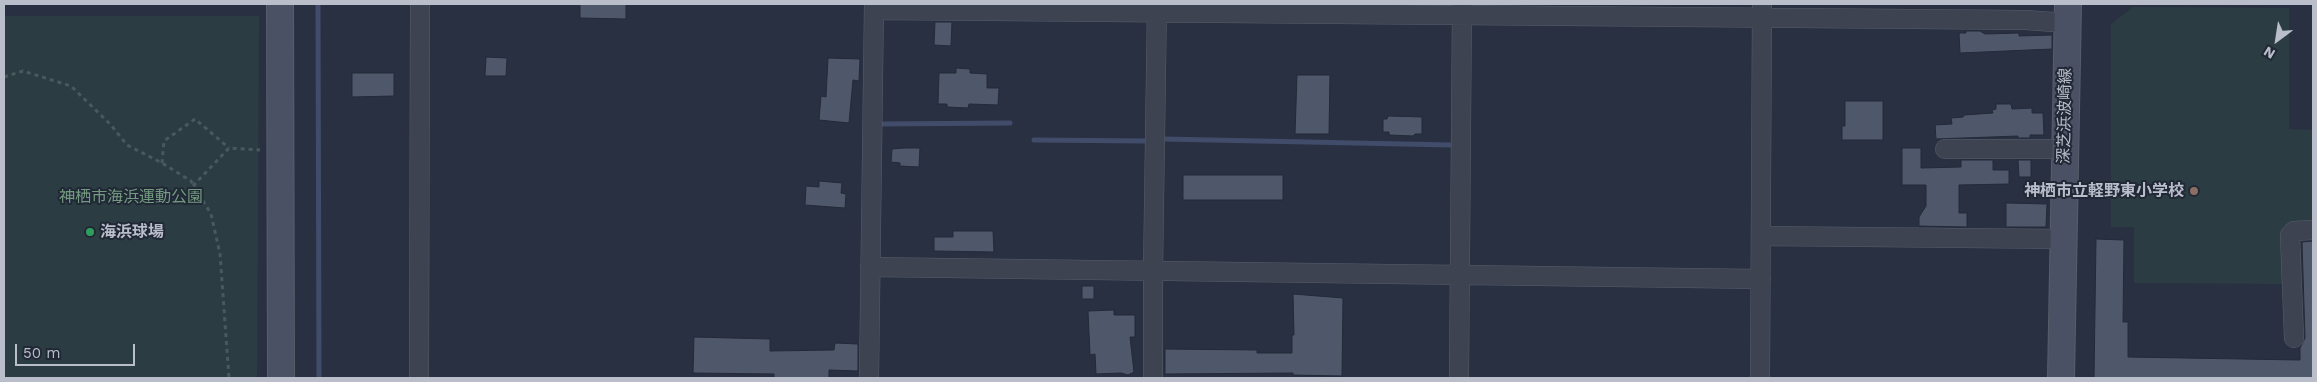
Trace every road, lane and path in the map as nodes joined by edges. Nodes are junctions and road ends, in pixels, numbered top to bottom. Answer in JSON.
{"nodes":[{"id":1,"x":280,"y":4,"type":"edge"},
{"id":2,"x":420,"y":4,"type":"edge"},
{"id":3,"x":874,"y":7,"type":"edge"},
{"id":4,"x":1157,"y":8,"type":"edge"},
{"id":5,"x":1462,"y":9,"type":"edge"},
{"id":6,"x":1762,"y":12,"type":"edge"},
{"id":7,"x":2067,"y":14,"type":"edge"},
{"id":8,"x":4,"y":77,"type":"edge"},
{"id":9,"x":229,"y":148,"type":"junction"},
{"id":10,"x":1945,"y":149,"type":"dead end"},
{"id":11,"x":2064,"y":149,"type":"junction"},
{"id":12,"x":260,"y":150,"type":"dead end"},
{"id":13,"x":162,"y":163,"type":"junction"},
{"id":14,"x":2047,"y":184,"type":"dead end"},
{"id":15,"x":2072,"y":185,"type":"dead end"},
{"id":16,"x":193,"y":186,"type":"junction"},
{"id":17,"x":2313,"y":230,"type":"edge"},
{"id":18,"x":1761,"y":236,"type":"junction"},
{"id":19,"x":2062,"y":239,"type":"junction"},
{"id":20,"x":870,"y":267,"type":"junction"},
{"id":21,"x":1152,"y":270,"type":"junction"},
{"id":22,"x":1460,"y":275,"type":"junction"},
{"id":23,"x":1761,"y":279,"type":"junction"},
{"id":24,"x":2294,"y":338,"type":"dead end"},
{"id":25,"x":229,"y":378,"type":"edge"},
{"id":26,"x":281,"y":378,"type":"edge"},
{"id":27,"x":419,"y":378,"type":"edge"},
{"id":28,"x":869,"y":378,"type":"edge"},
{"id":29,"x":1154,"y":378,"type":"edge"},
{"id":30,"x":1460,"y":378,"type":"edge"},
{"id":31,"x":1760,"y":378,"type":"edge"},
{"id":32,"x":2061,"y":378,"type":"edge"}],
"edges":[{"from":1,"to":26,"type":"street"},
{"from":2,"to":27,"type":"street"},
{"from":3,"to":4,"type":"street"},
{"from":3,"to":20,"type":"street"},
{"from":4,"to":5,"type":"street"},
{"from":4,"to":21,"type":"street"},
{"from":5,"to":6,"type":"street"},
{"from":5,"to":22,"type":"street"},
{"from":6,"to":7,"type":"street"},
{"from":6,"to":18,"type":"street"},
{"from":7,"to":11,"type":"street","name":"深芝浜波崎線"},
{"from":8,"to":13,"type":"path"},
{"from":9,"to":12,"type":"path"},
{"from":9,"to":13,"type":"path"},
{"from":9,"to":16,"type":"path"},
{"from":10,"to":11,"type":"street"},
{"from":11,"to":19,"type":"street","name":"深芝浜波崎線"},
{"from":13,"to":16,"type":"path"},
{"from":14,"to":15,"type":"path","bridge":true},
{"from":16,"to":25,"type":"path"},
{"from":17,"to":24,"type":"street"},
{"from":18,"to":19,"type":"street"},
{"from":18,"to":23,"type":"street"},
{"from":19,"to":32,"type":"street","name":"深芝浜波崎線"},
{"from":20,"to":21,"type":"street"},
{"from":20,"to":28,"type":"street"},
{"from":21,"to":22,"type":"street"},
{"from":21,"to":29,"type":"street"},
{"from":22,"to":23,"type":"street"},
{"from":22,"to":30,"type":"street"},
{"from":23,"to":31,"type":"street"}]}
